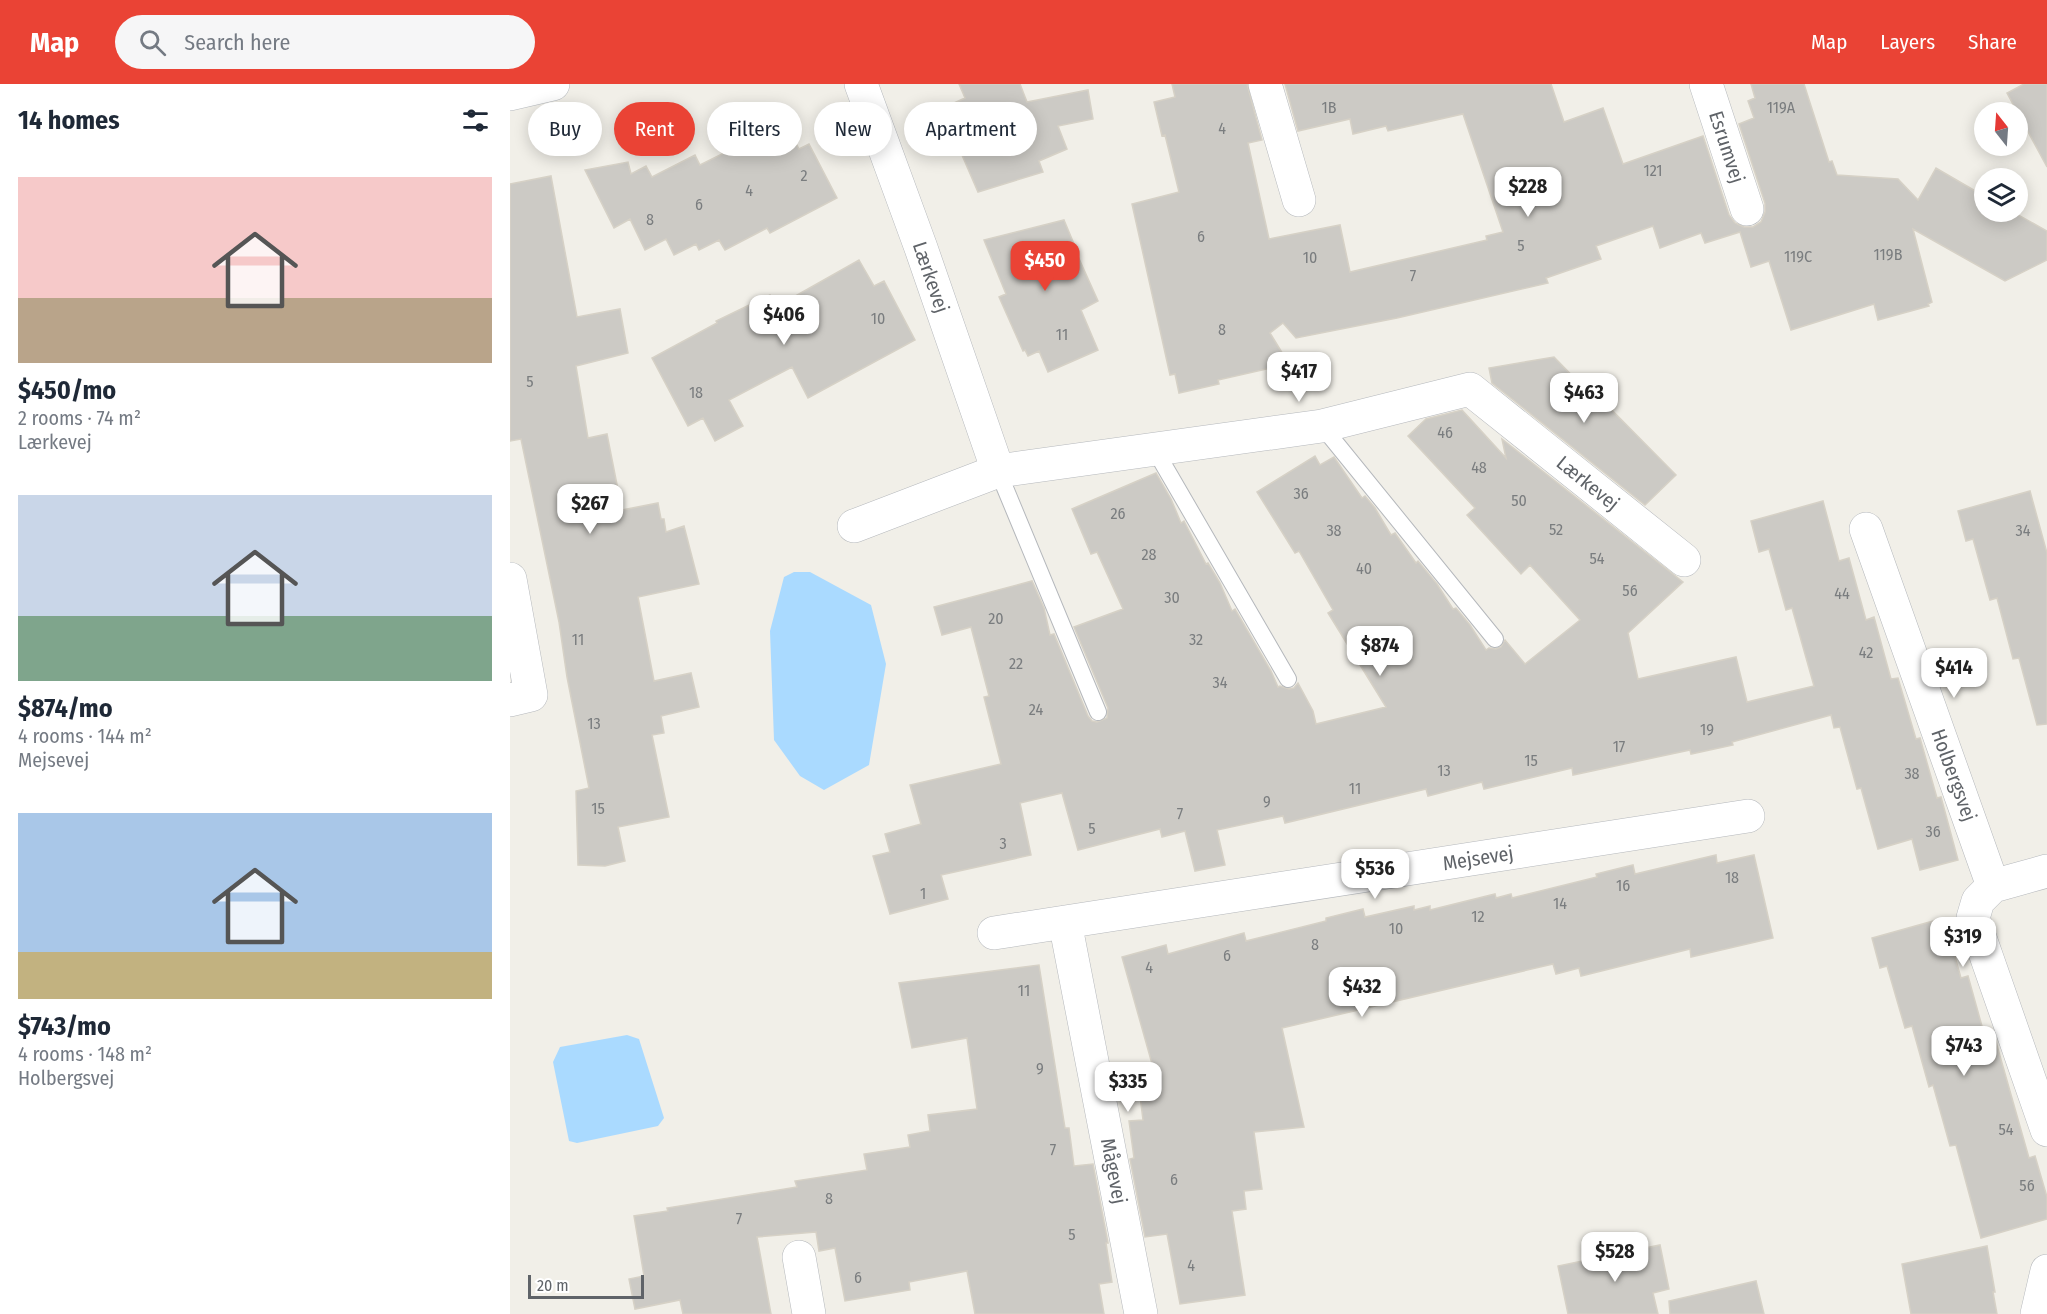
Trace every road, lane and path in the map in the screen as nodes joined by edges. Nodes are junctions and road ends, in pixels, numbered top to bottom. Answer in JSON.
{"nodes":[{"id":1,"x":553,"y":84,"type":"edge"},
{"id":2,"x":861,"y":84,"type":"edge"},
{"id":3,"x":1265,"y":84,"type":"edge"},
{"id":4,"x":1706,"y":84,"type":"edge"},
{"id":5,"x":510,"y":94,"type":"edge"},
{"id":6,"x":1299,"y":200,"type":"dead end"},
{"id":7,"x":1747,"y":209,"type":"dead end"},
{"id":8,"x":1322,"y":426,"type":"junction"},
{"id":9,"x":1155,"y":450,"type":"junction"},
{"id":10,"x":998,"y":471,"type":"junction"},
{"id":11,"x":854,"y":526,"type":"dead end"},
{"id":12,"x":1866,"y":530,"type":"dead end"},
{"id":13,"x":1684,"y":560,"type":"dead end"},
{"id":14,"x":510,"y":579,"type":"edge"},
{"id":15,"x":1495,"y":639,"type":"dead end"},
{"id":16,"x":1288,"y":679,"type":"dead end"},
{"id":17,"x":521,"y":698,"type":"edge"},
{"id":18,"x":1098,"y":712,"type":"dead end"},
{"id":19,"x":1748,"y":816,"type":"dead end"},
{"id":20,"x":2047,"y":871,"type":"edge"},
{"id":21,"x":1994,"y":886,"type":"junction"},
{"id":22,"x":1065,"y":922,"type":"junction"},
{"id":23,"x":994,"y":933,"type":"dead end"},
{"id":24,"x":2047,"y":1130,"type":"edge"},
{"id":25,"x":799,"y":1257,"type":"dead end"},
{"id":26,"x":2047,"y":1271,"type":"edge"},
{"id":27,"x":809,"y":1314,"type":"edge"},
{"id":28,"x":1142,"y":1314,"type":"edge"},
{"id":29,"x":2037,"y":1314,"type":"edge"}],
"edges":[{"from":1,"to":5,"type":"street"},
{"from":2,"to":10,"type":"street","name":"Lærkevej"},
{"from":3,"to":6,"type":"street"},
{"from":4,"to":7,"type":"street","name":"Esrumvej"},
{"from":8,"to":9,"type":"street","name":"Lærkevej"},
{"from":8,"to":13,"type":"street","name":"Lærkevej"},
{"from":8,"to":15,"type":"lane"},
{"from":9,"to":10,"type":"street","name":"Lærkevej"},
{"from":9,"to":16,"type":"lane"},
{"from":10,"to":11,"type":"street","name":"Lærkevej"},
{"from":10,"to":18,"type":"lane","name":"Lærkevej"},
{"from":12,"to":21,"type":"street","name":"Holbergsvej"},
{"from":14,"to":17,"type":"street"},
{"from":19,"to":22,"type":"street","name":"Mejsevej"},
{"from":20,"to":21,"type":"street"},
{"from":21,"to":24,"type":"street"},
{"from":22,"to":23,"type":"street","name":"Mejsevej"},
{"from":22,"to":28,"type":"street","name":"Mågevej"},
{"from":25,"to":27,"type":"street"},
{"from":26,"to":29,"type":"street"}]}
